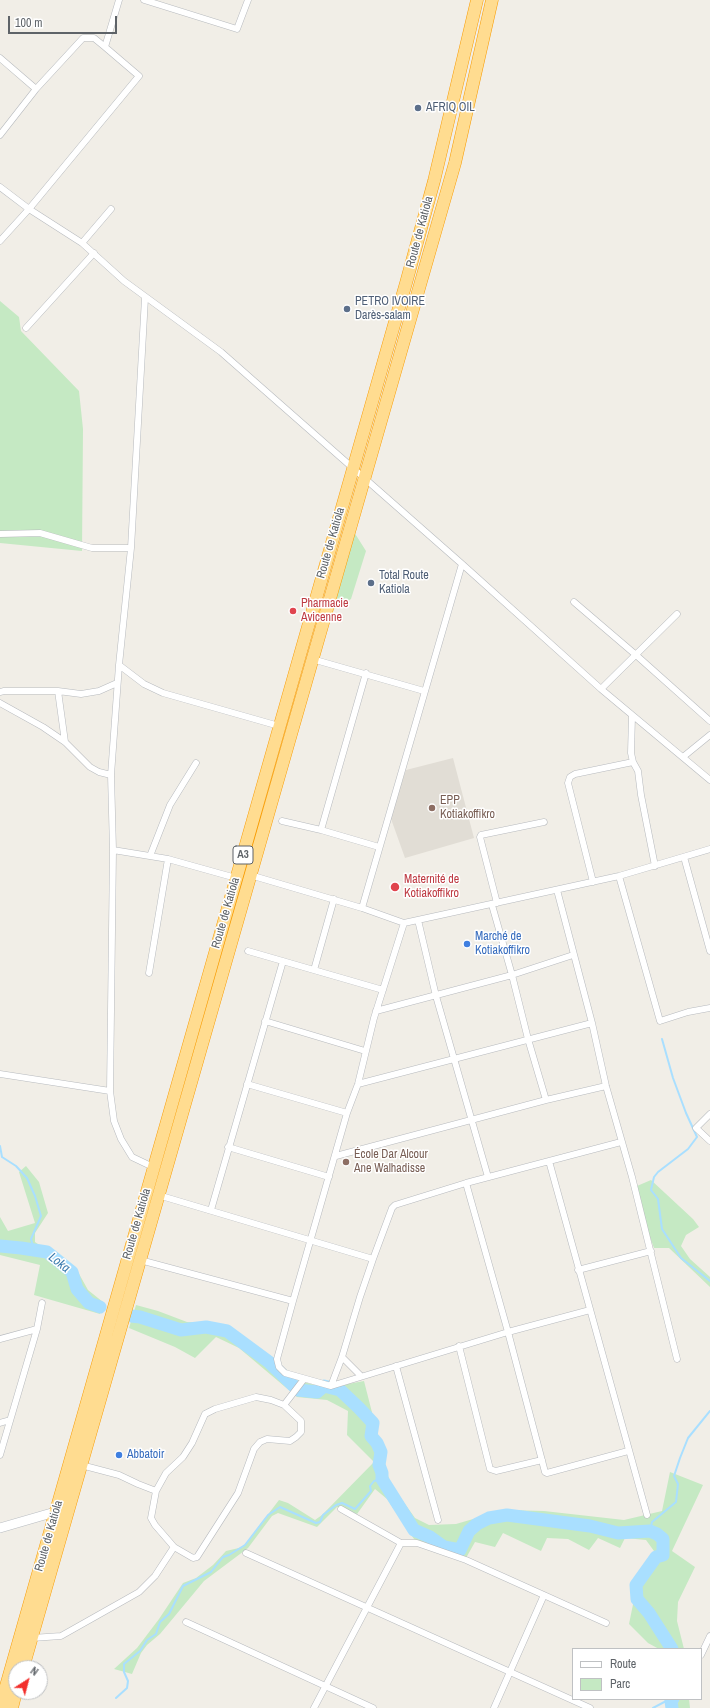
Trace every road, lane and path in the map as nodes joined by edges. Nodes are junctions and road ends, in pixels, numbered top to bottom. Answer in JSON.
{"nodes":[{"id":1,"x":119,"y":0,"type":"edge"},
{"id":2,"x":144,"y":0,"type":"edge"},
{"id":3,"x":248,"y":0,"type":"edge"},
{"id":4,"x":477,"y":0,"type":"edge"},
{"id":5,"x":492,"y":0,"type":"edge"},
{"id":6,"x":161,"y":2,"type":"edge"},
{"id":7,"x":105,"y":47,"type":"junction"},
{"id":8,"x":0,"y":58,"type":"edge"},
{"id":9,"x":36,"y":89,"type":"junction"},
{"id":10,"x":0,"y":135,"type":"edge"},
{"id":11,"x":0,"y":187,"type":"edge"},
{"id":12,"x":29,"y":209,"type":"junction"},
{"id":13,"x":111,"y":209,"type":"dead end"},
{"id":14,"x":0,"y":241,"type":"edge"},
{"id":15,"x":82,"y":243,"type":"junction"},
{"id":16,"x":94,"y":253,"type":"junction"},
{"id":17,"x":145,"y":298,"type":"junction"},
{"id":18,"x":26,"y":328,"type":"dead end"},
{"id":19,"x":352,"y":468,"type":"junction"},
{"id":20,"x":364,"y":478,"type":"junction"},
{"id":21,"x":0,"y":534,"type":"edge"},
{"id":22,"x":130,"y":548,"type":"junction"},
{"id":23,"x":462,"y":564,"type":"junction"},
{"id":24,"x":574,"y":602,"type":"dead end"},
{"id":25,"x":677,"y":614,"type":"dead end"},
{"id":26,"x":636,"y":655,"type":"junction"},
{"id":27,"x":312,"y":659,"type":"junction"},
{"id":28,"x":119,"y":665,"type":"junction"},
{"id":29,"x":366,"y":673,"type":"junction"},
{"id":30,"x":117,"y":683,"type":"junction"},
{"id":31,"x":601,"y":689,"type":"junction"},
{"id":32,"x":58,"y":691,"type":"junction"},
{"id":33,"x":424,"y":691,"type":"junction"},
{"id":34,"x":0,"y":692,"type":"edge"},
{"id":35,"x":0,"y":703,"type":"edge"},
{"id":36,"x":632,"y":716,"type":"junction"},
{"id":37,"x":710,"y":721,"type":"edge"},
{"id":38,"x":279,"y":726,"type":"junction"},
{"id":39,"x":710,"y":735,"type":"edge"},
{"id":40,"x":65,"y":742,"type":"junction"},
{"id":41,"x":683,"y":757,"type":"junction"},
{"id":42,"x":633,"y":762,"type":"junction"},
{"id":43,"x":196,"y":764,"type":"dead end"},
{"id":44,"x":111,"y":775,"type":"junction"},
{"id":45,"x":710,"y":780,"type":"edge"},
{"id":46,"x":282,"y":821,"type":"dead end"},
{"id":47,"x":544,"y":822,"type":"dead end"},
{"id":48,"x":321,"y":830,"type":"junction"},
{"id":49,"x":379,"y":848,"type":"junction"},
{"id":50,"x":710,"y":849,"type":"edge"},
{"id":51,"x":113,"y":850,"type":"junction"},
{"id":52,"x":150,"y":856,"type":"junction"},
{"id":53,"x":684,"y":857,"type":"junction"},
{"id":54,"x":168,"y":859,"type":"junction"},
{"id":55,"x":655,"y":866,"type":"junction"},
{"id":56,"x":250,"y":875,"type":"junction"},
{"id":57,"x":619,"y":876,"type":"junction"},
{"id":58,"x":236,"y":878,"type":"junction"},
{"id":59,"x":593,"y":882,"type":"junction"},
{"id":60,"x":557,"y":890,"type":"junction"},
{"id":61,"x":334,"y":900,"type":"junction"},
{"id":62,"x":494,"y":904,"type":"junction"},
{"id":63,"x":362,"y":908,"type":"junction"},
{"id":64,"x":418,"y":920,"type":"junction"},
{"id":65,"x":404,"y":923,"type":"junction"},
{"id":66,"x":248,"y":951,"type":"dead end"},
{"id":67,"x":710,"y":951,"type":"edge"},
{"id":68,"x":573,"y":955,"type":"junction"},
{"id":69,"x":283,"y":961,"type":"junction"},
{"id":70,"x":314,"y":970,"type":"junction"},
{"id":71,"x":149,"y":973,"type":"dead end"},
{"id":72,"x":512,"y":975,"type":"junction"},
{"id":73,"x":383,"y":990,"type":"junction"},
{"id":74,"x":436,"y":996,"type":"junction"},
{"id":75,"x":710,"y":1008,"type":"edge"},
{"id":76,"x":376,"y":1011,"type":"junction"},
{"id":77,"x":265,"y":1021,"type":"junction"},
{"id":78,"x":592,"y":1023,"type":"junction"},
{"id":79,"x":528,"y":1040,"type":"junction"},
{"id":80,"x":365,"y":1051,"type":"junction"},
{"id":81,"x":455,"y":1058,"type":"junction"},
{"id":82,"x":2,"y":1074,"type":"edge"},
{"id":83,"x":247,"y":1084,"type":"junction"},
{"id":84,"x":358,"y":1084,"type":"junction"},
{"id":85,"x":606,"y":1086,"type":"junction"},
{"id":86,"x":110,"y":1091,"type":"junction"},
{"id":87,"x":546,"y":1100,"type":"junction"},
{"id":88,"x":347,"y":1113,"type":"junction"},
{"id":89,"x":710,"y":1114,"type":"edge"},
{"id":90,"x":473,"y":1120,"type":"junction"},
{"id":91,"x":710,"y":1141,"type":"edge"},
{"id":92,"x":621,"y":1142,"type":"junction"},
{"id":93,"x":228,"y":1147,"type":"junction"},
{"id":94,"x":336,"y":1156,"type":"junction"},
{"id":95,"x":549,"y":1161,"type":"junction"},
{"id":96,"x":154,"y":1167,"type":"junction"},
{"id":97,"x":329,"y":1177,"type":"junction"},
{"id":98,"x":488,"y":1177,"type":"junction"},
{"id":99,"x":466,"y":1183,"type":"junction"},
{"id":100,"x":158,"y":1195,"type":"junction"},
{"id":101,"x":211,"y":1210,"type":"junction"},
{"id":102,"x":311,"y":1240,"type":"junction"},
{"id":103,"x":650,"y":1250,"type":"junction"},
{"id":104,"x":373,"y":1259,"type":"junction"},
{"id":105,"x":140,"y":1260,"type":"junction"},
{"id":106,"x":578,"y":1270,"type":"junction"},
{"id":107,"x":293,"y":1301,"type":"junction"},
{"id":108,"x":42,"y":1303,"type":"dead end"},
{"id":109,"x":590,"y":1310,"type":"junction"},
{"id":110,"x":37,"y":1329,"type":"junction"},
{"id":111,"x":508,"y":1332,"type":"junction"},
{"id":112,"x":0,"y":1339,"type":"edge"},
{"id":113,"x":459,"y":1346,"type":"junction"},
{"id":114,"x":342,"y":1357,"type":"junction"},
{"id":115,"x":677,"y":1359,"type":"dead end"},
{"id":116,"x":396,"y":1366,"type":"junction"},
{"id":117,"x":361,"y":1376,"type":"junction"},
{"id":118,"x":304,"y":1379,"type":"junction"},
{"id":119,"x":331,"y":1386,"type":"junction"},
{"id":120,"x":284,"y":1405,"type":"junction"},
{"id":121,"x":10,"y":1420,"type":"junction"},
{"id":122,"x":0,"y":1423,"type":"edge"},
{"id":123,"x":628,"y":1451,"type":"junction"},
{"id":124,"x":0,"y":1455,"type":"edge"},
{"id":125,"x":542,"y":1460,"type":"junction"},
{"id":126,"x":81,"y":1466,"type":"junction"},
{"id":127,"x":156,"y":1491,"type":"junction"},
{"id":128,"x":341,"y":1510,"type":"dead end"},
{"id":129,"x":56,"y":1512,"type":"junction"},
{"id":130,"x":647,"y":1515,"type":"dead end"},
{"id":131,"x":438,"y":1520,"type":"dead end"},
{"id":132,"x":0,"y":1528,"type":"edge"},
{"id":133,"x":402,"y":1543,"type":"junction"},
{"id":134,"x":174,"y":1547,"type":"junction"},
{"id":135,"x":246,"y":1553,"type":"dead end"},
{"id":136,"x":544,"y":1595,"type":"junction"},
{"id":137,"x":367,"y":1608,"type":"junction"},
{"id":138,"x":186,"y":1622,"type":"dead end"},
{"id":139,"x":606,"y":1623,"type":"dead end"},
{"id":140,"x":710,"y":1636,"type":"edge"},
{"id":141,"x":32,"y":1638,"type":"junction"},
{"id":142,"x":702,"y":1652,"type":"edge"},
{"id":143,"x":25,"y":1660,"type":"edge"},
{"id":144,"x":510,"y":1672,"type":"junction"},
{"id":145,"x":326,"y":1686,"type":"junction"},
{"id":146,"x":572,"y":1700,"type":"edge"},
{"id":147,"x":572,"y":1700,"type":"edge"},
{"id":148,"x":0,"y":1708,"type":"edge"},
{"id":149,"x":314,"y":1708,"type":"edge"},
{"id":150,"x":373,"y":1708,"type":"edge"},
{"id":151,"x":494,"y":1708,"type":"edge"},
{"id":152,"x":590,"y":1708,"type":"edge"}],
"edges":[{"from":1,"to":7,"type":"street"},
{"from":2,"to":6,"type":"street"},
{"from":3,"to":6,"type":"street"},
{"from":4,"to":19,"type":"highway","name":"Route de Katiola","number":"A3"},
{"from":5,"to":20,"type":"highway","name":"Route de Katiola","number":"A3"},
{"from":7,"to":9,"type":"street"},
{"from":7,"to":12,"type":"street"},
{"from":8,"to":9,"type":"street"},
{"from":9,"to":10,"type":"street"},
{"from":11,"to":12,"type":"street"},
{"from":12,"to":14,"type":"street"},
{"from":12,"to":15,"type":"street"},
{"from":13,"to":15,"type":"street"},
{"from":15,"to":16,"type":"street"},
{"from":16,"to":17,"type":"street"},
{"from":16,"to":18,"type":"street"},
{"from":17,"to":19,"type":"street"},
{"from":17,"to":22,"type":"street"},
{"from":19,"to":20,"type":"street"},
{"from":19,"to":38,"type":"highway","name":"Route de Katiola","number":"A3"},
{"from":20,"to":23,"type":"street"},
{"from":20,"to":27,"type":"highway","name":"Route de Katiola","number":"A3"},
{"from":21,"to":22,"type":"street"},
{"from":22,"to":28,"type":"street"},
{"from":23,"to":31,"type":"street"},
{"from":23,"to":33,"type":"street"},
{"from":24,"to":26,"type":"street"},
{"from":25,"to":26,"type":"street"},
{"from":26,"to":31,"type":"street"},
{"from":26,"to":37,"type":"street"},
{"from":27,"to":29,"type":"street"},
{"from":27,"to":56,"type":"highway","name":"Route de Katiola","number":"A3"},
{"from":28,"to":30,"type":"street"},
{"from":28,"to":38,"type":"street"},
{"from":29,"to":33,"type":"street"},
{"from":29,"to":48,"type":"street"},
{"from":30,"to":32,"type":"street"},
{"from":30,"to":44,"type":"street"},
{"from":31,"to":36,"type":"street"},
{"from":32,"to":34,"type":"street"},
{"from":32,"to":40,"type":"street"},
{"from":33,"to":49,"type":"street"},
{"from":35,"to":40,"type":"street"},
{"from":36,"to":41,"type":"street"},
{"from":36,"to":42,"type":"street"},
{"from":38,"to":58,"type":"highway","name":"Route de Katiola","number":"A3"},
{"from":39,"to":41,"type":"street"},
{"from":40,"to":44,"type":"street"},
{"from":41,"to":45,"type":"street"},
{"from":42,"to":55,"type":"street"},
{"from":42,"to":59,"type":"street"},
{"from":43,"to":52,"type":"street"},
{"from":44,"to":51,"type":"street"},
{"from":46,"to":48,"type":"street"},
{"from":47,"to":62,"type":"street"},
{"from":48,"to":49,"type":"street"},
{"from":49,"to":63,"type":"street"},
{"from":50,"to":53,"type":"street"},
{"from":51,"to":52,"type":"street"},
{"from":51,"to":86,"type":"street"},
{"from":52,"to":54,"type":"street"},
{"from":53,"to":55,"type":"street"},
{"from":53,"to":67,"type":"street"},
{"from":54,"to":58,"type":"street"},
{"from":54,"to":71,"type":"street"},
{"from":55,"to":57,"type":"street"},
{"from":56,"to":61,"type":"street"},
{"from":56,"to":100,"type":"highway","name":"Route de Katiola","number":"A3"},
{"from":57,"to":59,"type":"street"},
{"from":57,"to":75,"type":"street"},
{"from":58,"to":96,"type":"highway","name":"Route de Katiola","number":"A3"},
{"from":59,"to":60,"type":"street"},
{"from":60,"to":62,"type":"street"},
{"from":60,"to":68,"type":"street"},
{"from":61,"to":63,"type":"street"},
{"from":61,"to":70,"type":"street"},
{"from":62,"to":64,"type":"street"},
{"from":62,"to":72,"type":"street"},
{"from":63,"to":65,"type":"street"},
{"from":64,"to":65,"type":"street"},
{"from":64,"to":74,"type":"street"},
{"from":65,"to":73,"type":"street"},
{"from":66,"to":69,"type":"street"},
{"from":68,"to":72,"type":"street"},
{"from":68,"to":78,"type":"street"},
{"from":69,"to":70,"type":"street"},
{"from":69,"to":77,"type":"street"},
{"from":70,"to":73,"type":"street"},
{"from":72,"to":74,"type":"street"},
{"from":72,"to":79,"type":"street"},
{"from":73,"to":76,"type":"street"},
{"from":74,"to":76,"type":"street"},
{"from":74,"to":81,"type":"street"},
{"from":76,"to":80,"type":"street"},
{"from":77,"to":80,"type":"street"},
{"from":77,"to":83,"type":"street"},
{"from":78,"to":79,"type":"street"},
{"from":78,"to":85,"type":"street"},
{"from":79,"to":81,"type":"street"},
{"from":79,"to":87,"type":"street"},
{"from":80,"to":84,"type":"street"},
{"from":81,"to":84,"type":"street"},
{"from":81,"to":90,"type":"street"},
{"from":82,"to":86,"type":"street"},
{"from":83,"to":88,"type":"street"},
{"from":83,"to":93,"type":"street"},
{"from":84,"to":88,"type":"street"},
{"from":85,"to":87,"type":"street"},
{"from":85,"to":92,"type":"street"},
{"from":86,"to":96,"type":"street"},
{"from":87,"to":90,"type":"street"},
{"from":88,"to":94,"type":"street"},
{"from":89,"to":91,"type":"street"},
{"from":90,"to":94,"type":"street"},
{"from":90,"to":98,"type":"street"},
{"from":92,"to":95,"type":"street"},
{"from":92,"to":103,"type":"street"},
{"from":93,"to":97,"type":"street"},
{"from":93,"to":101,"type":"street"},
{"from":94,"to":97,"type":"street"},
{"from":95,"to":98,"type":"street"},
{"from":95,"to":106,"type":"street"},
{"from":96,"to":129,"type":"highway","name":"Route de Katiola","number":"A3"},
{"from":97,"to":102,"type":"street"},
{"from":98,"to":99,"type":"street"},
{"from":99,"to":104,"type":"street"},
{"from":99,"to":111,"type":"street"},
{"from":100,"to":101,"type":"street"},
{"from":100,"to":105,"type":"highway","name":"Route de Katiola","number":"A3"},
{"from":101,"to":102,"type":"street"},
{"from":102,"to":104,"type":"street"},
{"from":102,"to":107,"type":"street"},
{"from":103,"to":106,"type":"street"},
{"from":103,"to":115,"type":"street"},
{"from":104,"to":114,"type":"street"},
{"from":105,"to":107,"type":"street"},
{"from":105,"to":126,"type":"highway","name":"Route de Katiola","number":"A3"},
{"from":106,"to":109,"type":"street"},
{"from":107,"to":118,"type":"street"},
{"from":108,"to":110,"type":"street"},
{"from":109,"to":111,"type":"street"},
{"from":109,"to":123,"type":"street"},
{"from":110,"to":112,"type":"street"},
{"from":110,"to":121,"type":"street"},
{"from":111,"to":113,"type":"street"},
{"from":111,"to":125,"type":"street"},
{"from":113,"to":116,"type":"street"},
{"from":113,"to":125,"type":"street"},
{"from":114,"to":117,"type":"street"},
{"from":114,"to":119,"type":"street"},
{"from":116,"to":117,"type":"street"},
{"from":116,"to":131,"type":"street"},
{"from":117,"to":119,"type":"street"},
{"from":118,"to":119,"type":"street"},
{"from":118,"to":120,"type":"street"},
{"from":120,"to":127,"type":"street"},
{"from":120,"to":134,"type":"street"},
{"from":121,"to":122,"type":"street"},
{"from":121,"to":124,"type":"street"},
{"from":123,"to":125,"type":"street"},
{"from":123,"to":130,"type":"street"},
{"from":126,"to":127,"type":"street"},
{"from":126,"to":141,"type":"highway","name":"Route de Katiola","number":"A3"},
{"from":127,"to":134,"type":"street"},
{"from":128,"to":133,"type":"street"},
{"from":129,"to":132,"type":"street"},
{"from":129,"to":148,"type":"highway","name":"Route de Katiola","number":"A3"},
{"from":133,"to":136,"type":"street"},
{"from":133,"to":137,"type":"street"},
{"from":134,"to":141,"type":"street"},
{"from":135,"to":137,"type":"street"},
{"from":136,"to":139,"type":"street"},
{"from":136,"to":144,"type":"street"},
{"from":137,"to":144,"type":"street"},
{"from":137,"to":145,"type":"street"},
{"from":138,"to":145,"type":"street"},
{"from":140,"to":142,"type":"street"},
{"from":141,"to":143,"type":"highway","name":"Route de Katiola","number":"A3"},
{"from":144,"to":146,"type":"street"},
{"from":144,"to":151,"type":"street"},
{"from":145,"to":149,"type":"street"},
{"from":145,"to":150,"type":"street"},
{"from":147,"to":152,"type":"street"}]}
